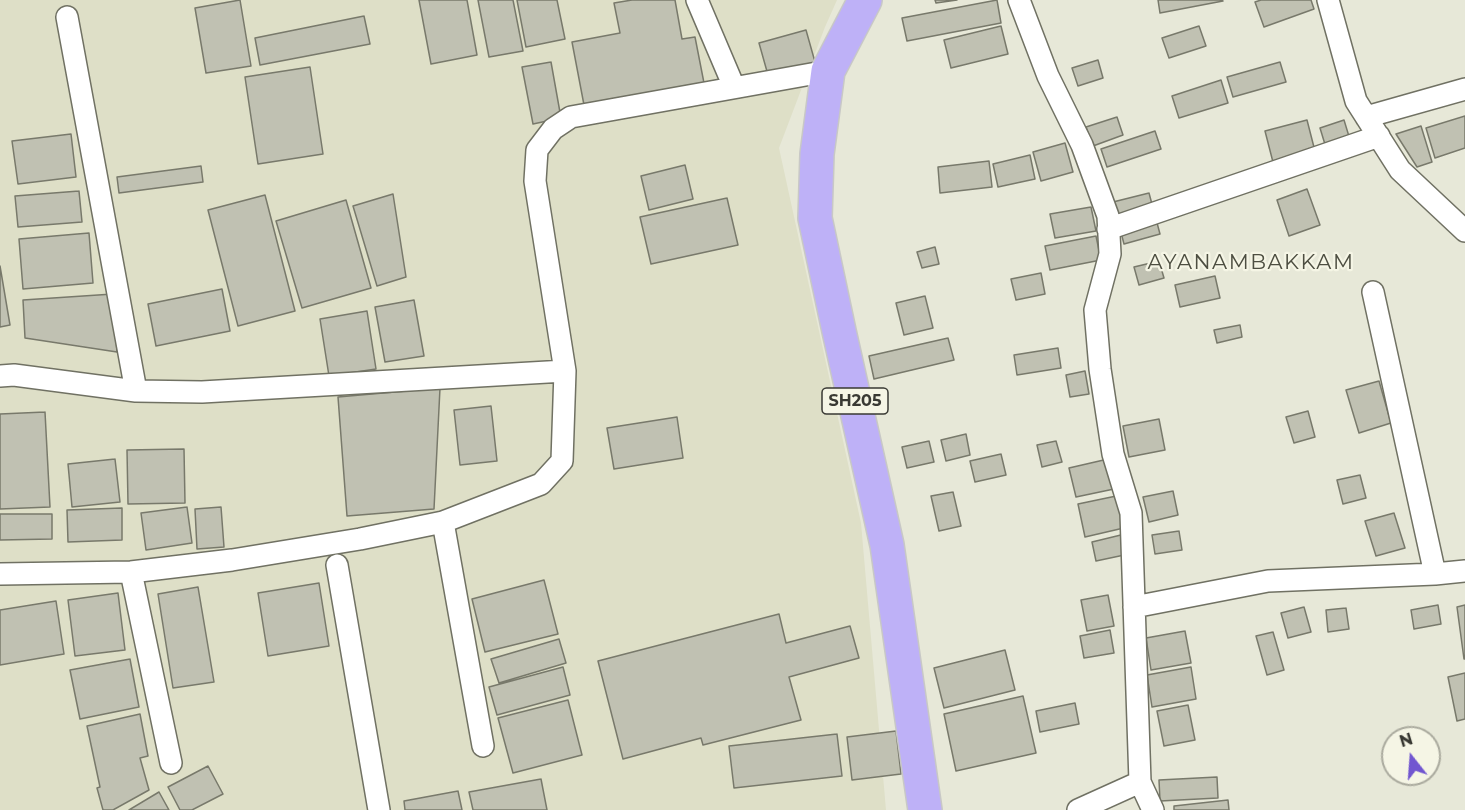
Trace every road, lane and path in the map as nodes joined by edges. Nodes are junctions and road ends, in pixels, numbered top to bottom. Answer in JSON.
{"nodes":[{"id":1,"x":697,"y":0,"type":"edge"},
{"id":2,"x":865,"y":0,"type":"edge"},
{"id":3,"x":1020,"y":0,"type":"edge"},
{"id":4,"x":1328,"y":0,"type":"edge"},
{"id":5,"x":67,"y":16,"type":"dead end"},
{"id":6,"x":828,"y":71,"type":"junction"},
{"id":7,"x":734,"y":87,"type":"junction"},
{"id":8,"x":1465,"y":89,"type":"edge"},
{"id":9,"x":1366,"y":117,"type":"junction"},
{"id":10,"x":1379,"y":136,"type":"junction"},
{"id":11,"x":1108,"y":229,"type":"junction"},
{"id":12,"x":1465,"y":231,"type":"edge"},
{"id":13,"x":1373,"y":292,"type":"dead end"},
{"id":14,"x":565,"y":371,"type":"junction"},
{"id":15,"x":0,"y":376,"type":"edge"},
{"id":16,"x":136,"y":390,"type":"junction"},
{"id":17,"x":443,"y":522,"type":"junction"},
{"id":18,"x":337,"y":565,"type":"dead end"},
{"id":19,"x":1465,"y":571,"type":"edge"},
{"id":20,"x":131,"y":572,"type":"junction"},
{"id":21,"x":0,"y":574,"type":"edge"},
{"id":22,"x":1435,"y":574,"type":"junction"},
{"id":23,"x":1134,"y":607,"type":"junction"},
{"id":24,"x":483,"y":747,"type":"dead end"},
{"id":25,"x":171,"y":763,"type":"dead end"},
{"id":26,"x":1140,"y":782,"type":"junction"},
{"id":27,"x":380,"y":810,"type":"edge"},
{"id":28,"x":925,"y":810,"type":"edge"},
{"id":29,"x":1078,"y":810,"type":"edge"},
{"id":30,"x":1153,"y":810,"type":"edge"}],
"edges":[{"from":1,"to":7,"type":"street"},
{"from":2,"to":6,"type":"main road","number":"SH205"},
{"from":3,"to":11,"type":"street"},
{"from":4,"to":9,"type":"street"},
{"from":5,"to":16,"type":"street"},
{"from":6,"to":7,"type":"street"},
{"from":6,"to":28,"type":"main road","number":"SH205"},
{"from":7,"to":14,"type":"street"},
{"from":8,"to":9,"type":"street"},
{"from":9,"to":10,"type":"street"},
{"from":10,"to":11,"type":"street"},
{"from":10,"to":12,"type":"street"},
{"from":11,"to":23,"type":"street"},
{"from":13,"to":22,"type":"street"},
{"from":14,"to":16,"type":"street"},
{"from":14,"to":17,"type":"street"},
{"from":15,"to":16,"type":"street"},
{"from":17,"to":20,"type":"street"},
{"from":17,"to":24,"type":"street"},
{"from":18,"to":27,"type":"street"},
{"from":19,"to":22,"type":"street"},
{"from":20,"to":21,"type":"street"},
{"from":20,"to":25,"type":"street"},
{"from":22,"to":23,"type":"street"},
{"from":23,"to":26,"type":"street"},
{"from":26,"to":29,"type":"street"},
{"from":26,"to":30,"type":"street"}]}
